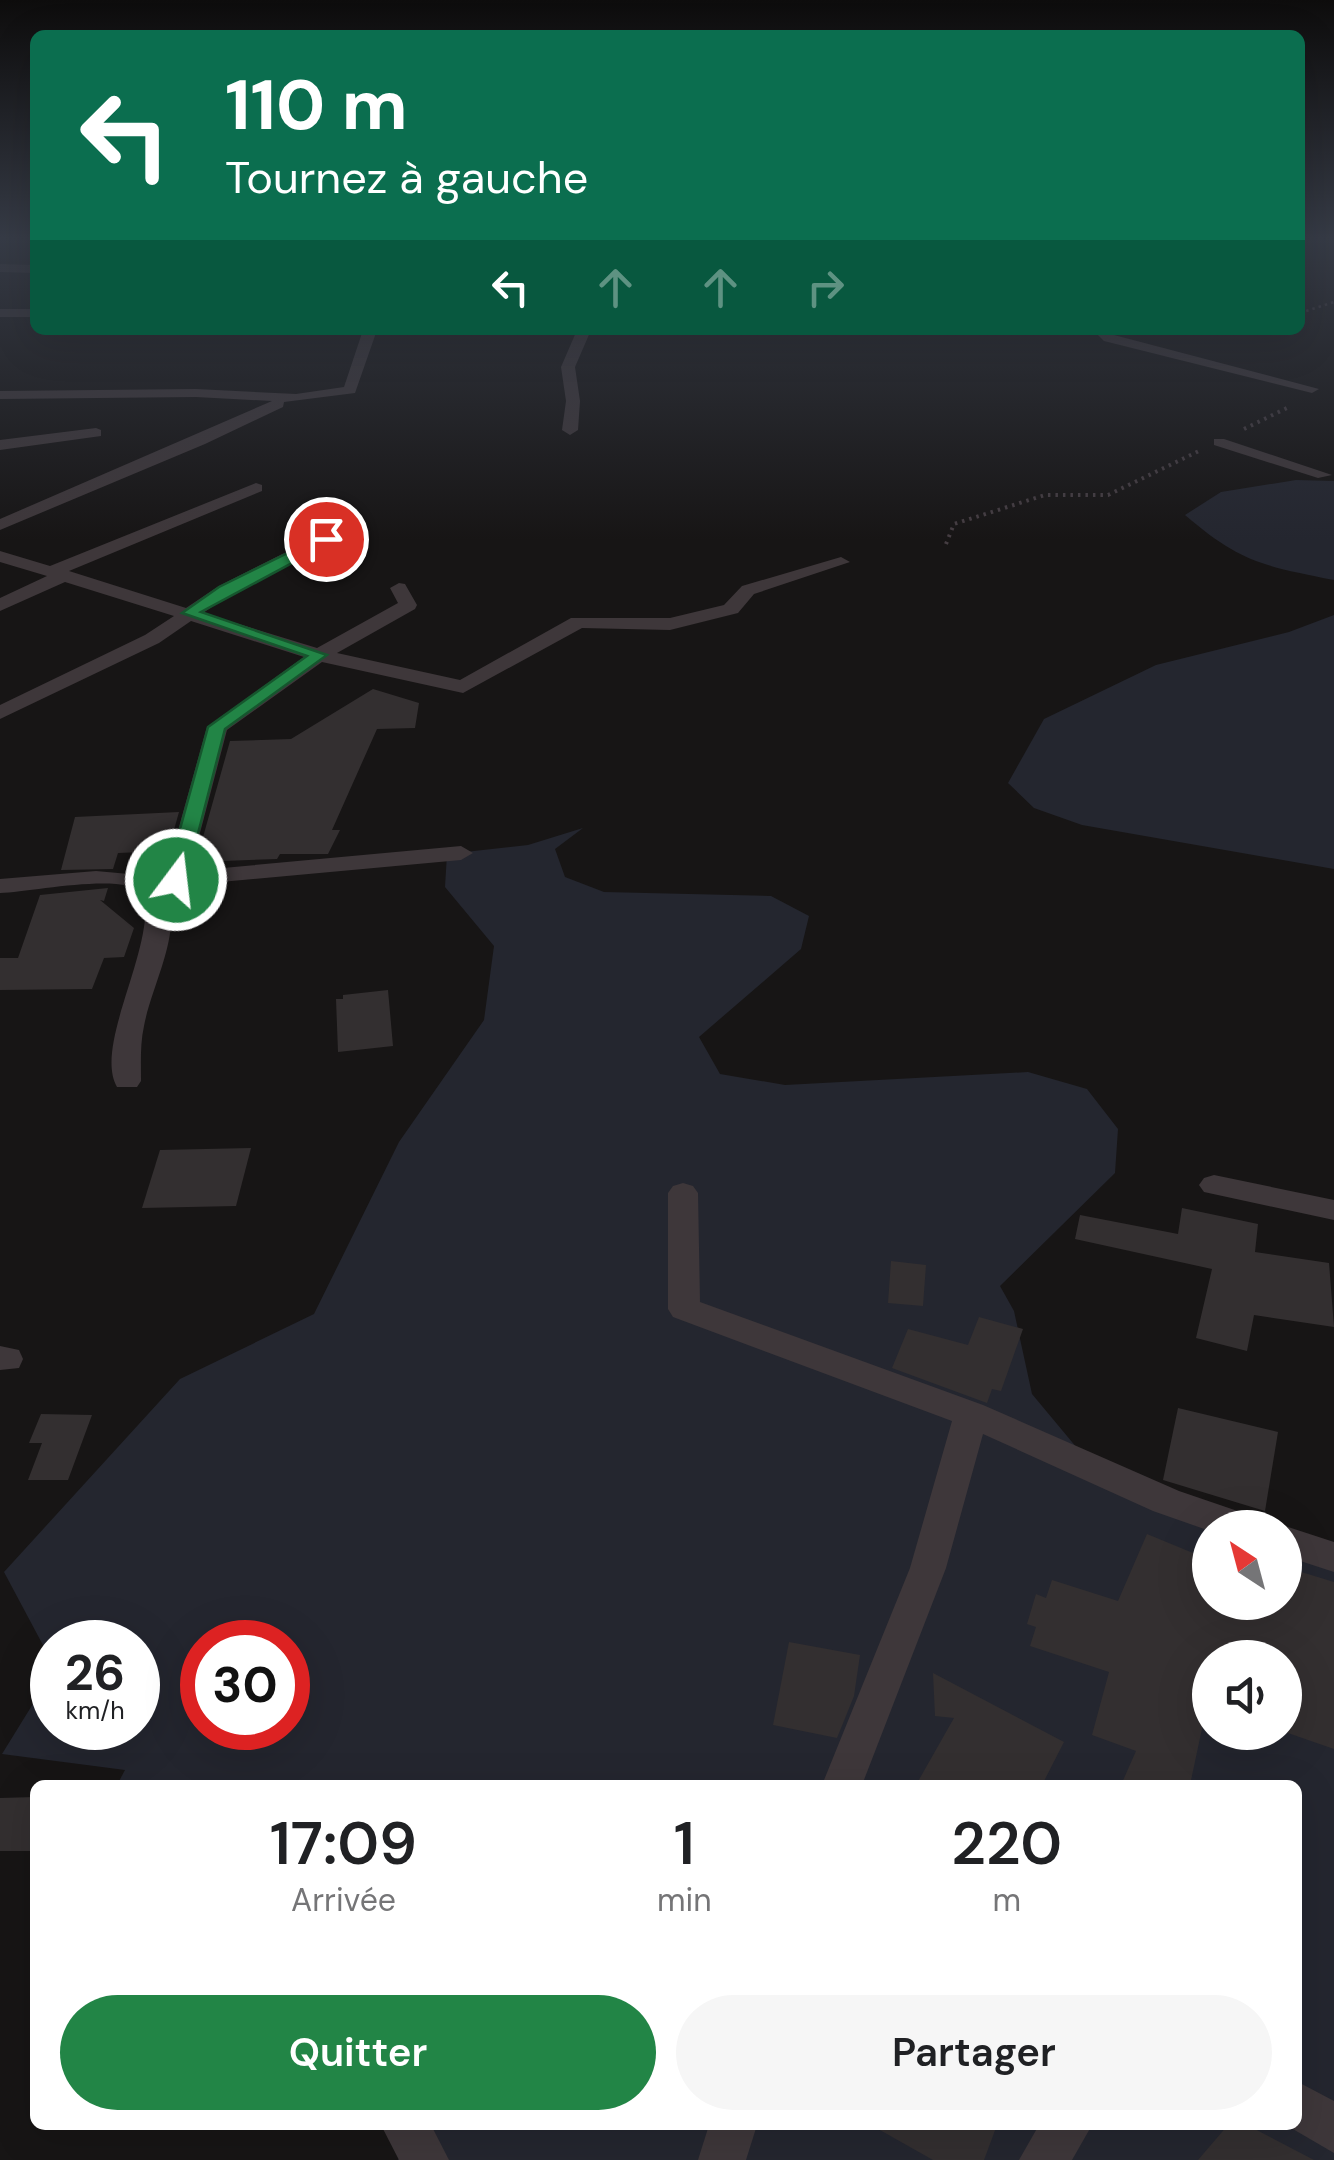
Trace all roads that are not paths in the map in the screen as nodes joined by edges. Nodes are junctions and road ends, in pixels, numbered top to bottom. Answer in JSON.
{"nodes":[{"id":1,"x":367,"y":339,"type":"edge"},
{"id":2,"x":580,"y":339,"type":"edge"},
{"id":3,"x":1111,"y":339,"type":"edge"},
{"id":4,"x":1312,"y":388,"type":"road end"},
{"id":5,"x":0,"y":395,"type":"edge"},
{"id":6,"x":296,"y":398,"type":"junction"},
{"id":7,"x":570,"y":430,"type":"dead end"},
{"id":8,"x":96,"y":433,"type":"dead end"},
{"id":9,"x":1218,"y":442,"type":"road end"},
{"id":10,"x":0,"y":445,"type":"edge"},
{"id":11,"x":1324,"y":476,"type":"dead end"},
{"id":12,"x":256,"y":488,"type":"dead end"},
{"id":13,"x":0,"y":524,"type":"edge"},
{"id":14,"x":326,"y":539,"type":"dead end"},
{"id":15,"x":0,"y":556,"type":"edge"},
{"id":16,"x":841,"y":562,"type":"dead end"},
{"id":17,"x":59,"y":573,"type":"junction"},
{"id":18,"x":399,"y":588,"type":"dead end"},
{"id":19,"x":0,"y":605,"type":"edge"},
{"id":20,"x":189,"y":613,"type":"junction"},
{"id":21,"x":319,"y":655,"type":"junction"},
{"id":22,"x":0,"y":714,"type":"edge"},
{"id":23,"x":461,"y":853,"type":"dead end"},
{"id":24,"x":176,"y":880,"type":"junction"},
{"id":25,"x":149,"y":882,"type":"junction"},
{"id":26,"x":0,"y":886,"type":"edge"},
{"id":27,"x":127,"y":1081,"type":"dead end"},
{"id":28,"x":1214,"y":1185,"type":"dead end"},
{"id":29,"x":683,"y":1193,"type":"dead end"},
{"id":30,"x":1334,"y":1210,"type":"edge"},
{"id":31,"x":971,"y":1414,"type":"junction"},
{"id":32,"x":1192,"y":1510,"type":"edge"},
{"id":33,"x":1302,"y":1546,"type":"edge"},
{"id":34,"x":1334,"y":1557,"type":"edge"},
{"id":35,"x":844,"y":1780,"type":"edge"},
{"id":36,"x":1302,"y":2108,"type":"edge"},
{"id":37,"x":1334,"y":2129,"type":"edge"},
{"id":38,"x":408,"y":2130,"type":"edge"},
{"id":39,"x":731,"y":2130,"type":"edge"},
{"id":40,"x":1065,"y":2130,"type":"edge"},
{"id":41,"x":425,"y":2160,"type":"edge"},
{"id":42,"x":722,"y":2160,"type":"edge"},
{"id":43,"x":1044,"y":2160,"type":"edge"}],
"edges":[{"from":1,"to":6,"type":"street"},
{"from":2,"to":7,"type":"street"},
{"from":3,"to":4,"type":"street"},
{"from":5,"to":6,"type":"street"},
{"from":6,"to":13,"type":"street"},
{"from":8,"to":10,"type":"street"},
{"from":9,"to":11,"type":"street"},
{"from":12,"to":17,"type":"street"},
{"from":14,"to":20,"type":"street"},
{"from":15,"to":17,"type":"street"},
{"from":16,"to":21,"type":"street"},
{"from":17,"to":19,"type":"street"},
{"from":17,"to":20,"type":"street"},
{"from":18,"to":21,"type":"street"},
{"from":20,"to":21,"type":"street"},
{"from":20,"to":22,"type":"street"},
{"from":21,"to":24,"type":"street"},
{"from":23,"to":24,"type":"street"},
{"from":24,"to":25,"type":"street"},
{"from":25,"to":26,"type":"street"},
{"from":25,"to":27,"type":"street"},
{"from":28,"to":30,"type":"street"},
{"from":29,"to":31,"type":"street"},
{"from":31,"to":32,"type":"street"},
{"from":31,"to":35,"type":"street"},
{"from":33,"to":34,"type":"street"},
{"from":36,"to":37,"type":"street"},
{"from":38,"to":41,"type":"street"},
{"from":39,"to":42,"type":"street"},
{"from":40,"to":43,"type":"street"}]}
